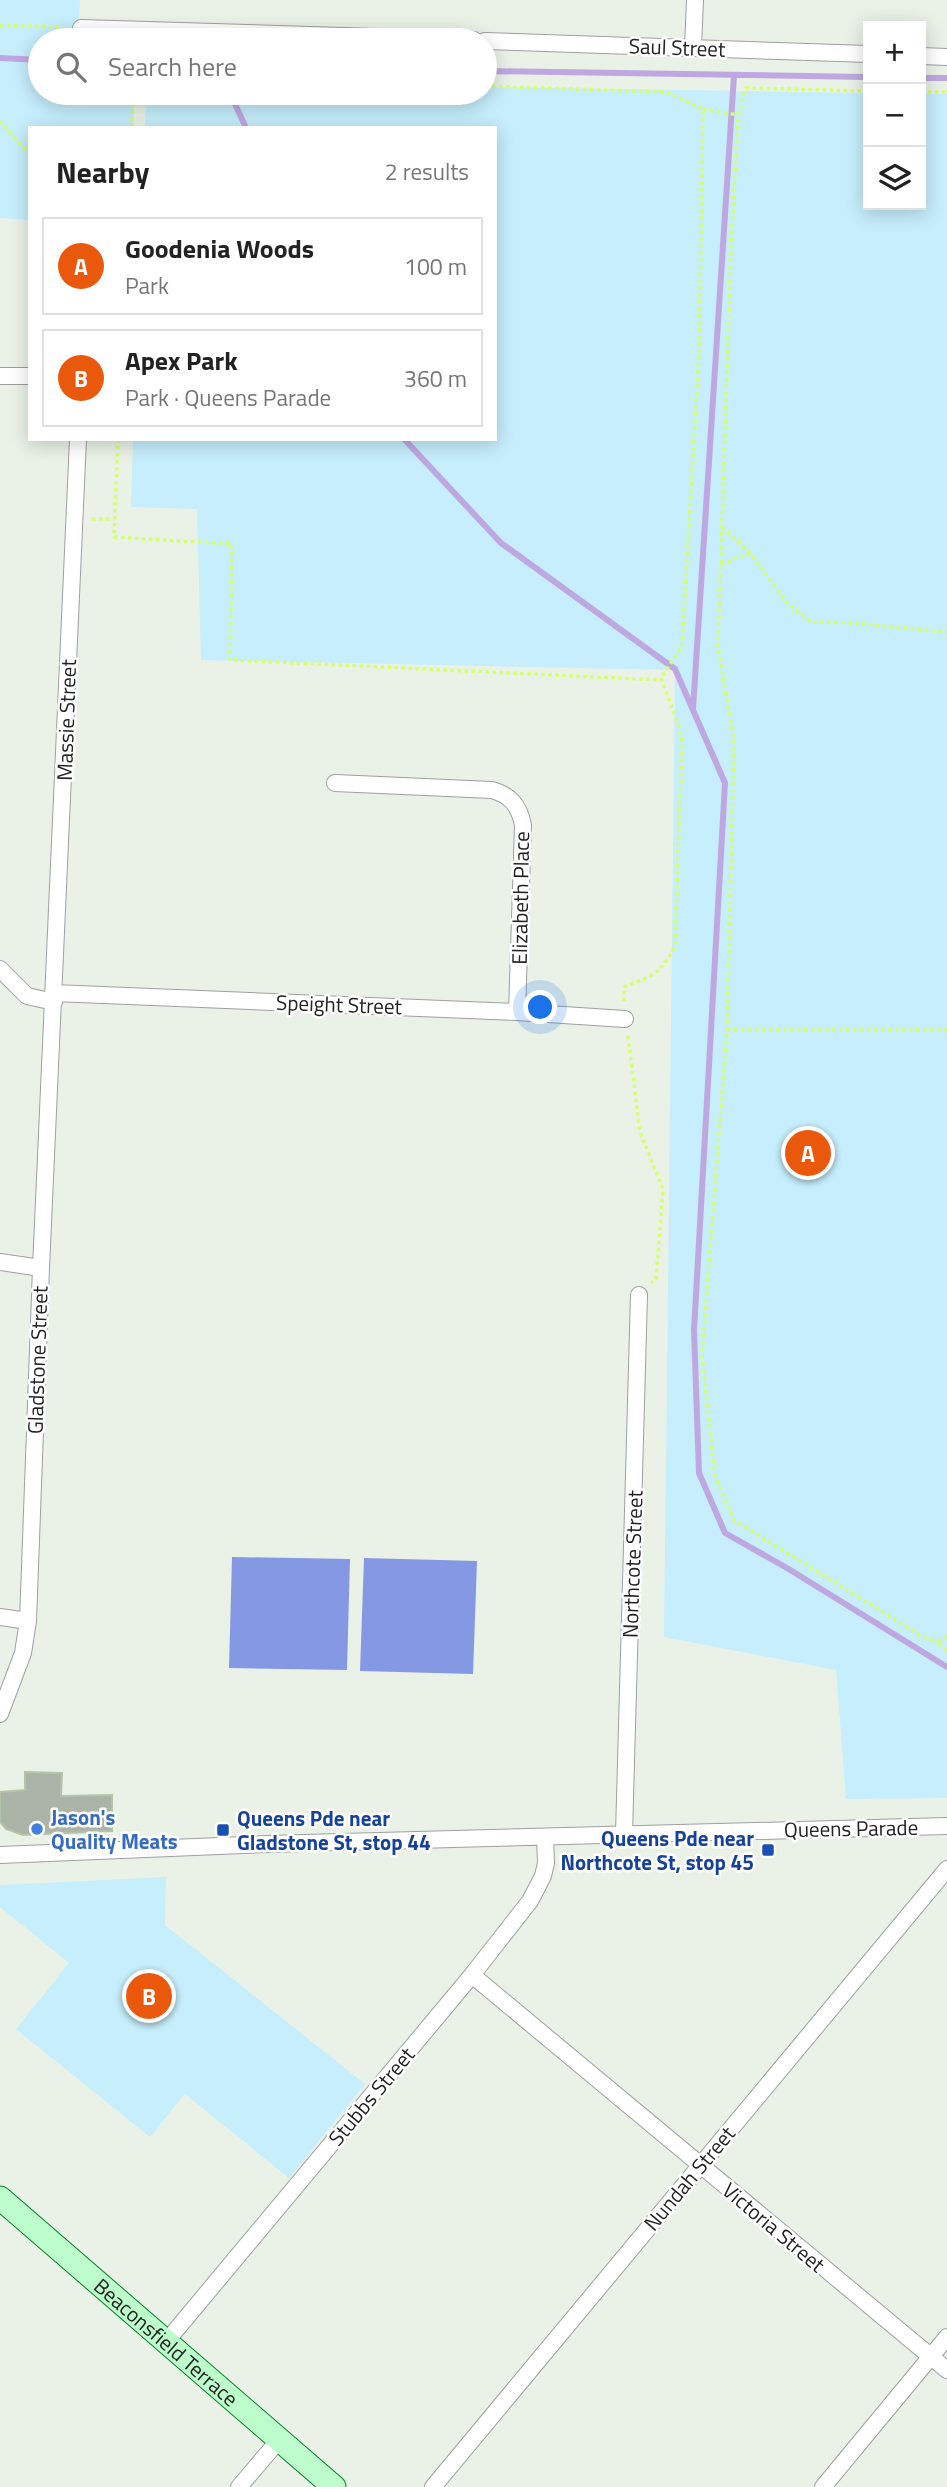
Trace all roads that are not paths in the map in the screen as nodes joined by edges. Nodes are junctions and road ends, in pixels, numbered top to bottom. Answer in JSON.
{"nodes":[{"id":1,"x":695,"y":0,"type":"edge"},
{"id":2,"x":497,"y":41,"type":"edge"},
{"id":3,"x":693,"y":47,"type":"junction"},
{"id":4,"x":863,"y":54,"type":"edge"},
{"id":5,"x":926,"y":56,"type":"edge"},
{"id":6,"x":947,"y":57,"type":"edge"},
{"id":7,"x":0,"y":376,"type":"edge"},
{"id":8,"x":28,"y":376,"type":"edge"},
{"id":9,"x":78,"y":441,"type":"edge"},
{"id":10,"x":335,"y":783,"type":"dead end"},
{"id":11,"x":0,"y":969,"type":"edge"},
{"id":12,"x":54,"y":997,"type":"junction"},
{"id":13,"x":517,"y":1012,"type":"junction"},
{"id":14,"x":625,"y":1018,"type":"road end"},
{"id":15,"x":0,"y":1262,"type":"edge"},
{"id":16,"x":41,"y":1268,"type":"junction"},
{"id":17,"x":639,"y":1295,"type":"road end"},
{"id":18,"x":0,"y":1617,"type":"edge"},
{"id":19,"x":27,"y":1621,"type":"junction"},
{"id":20,"x":0,"y":1714,"type":"edge"},
{"id":21,"x":947,"y":1826,"type":"edge"},
{"id":22,"x":624,"y":1834,"type":"junction"},
{"id":23,"x":545,"y":1837,"type":"junction"},
{"id":24,"x":0,"y":1854,"type":"edge"},
{"id":25,"x":947,"y":1869,"type":"edge"},
{"id":26,"x":472,"y":1975,"type":"junction"},
{"id":27,"x":699,"y":2166,"type":"junction"},
{"id":28,"x":0,"y":2198,"type":"edge"},
{"id":29,"x":947,"y":2337,"type":"edge"},
{"id":30,"x":166,"y":2342,"type":"junction"},
{"id":31,"x":931,"y":2357,"type":"junction"},
{"id":32,"x":947,"y":2370,"type":"edge"},
{"id":33,"x":279,"y":2440,"type":"junction"},
{"id":34,"x":239,"y":2487,"type":"edge"},
{"id":35,"x":334,"y":2487,"type":"edge"},
{"id":36,"x":433,"y":2487,"type":"edge"},
{"id":37,"x":823,"y":2487,"type":"edge"}],
"edges":[{"from":1,"to":3,"type":"street"},
{"from":2,"to":3,"type":"street","name":"Saul Street"},
{"from":3,"to":4,"type":"street","name":"Saul Street"},
{"from":5,"to":6,"type":"street"},
{"from":7,"to":8,"type":"street"},
{"from":9,"to":12,"type":"street","name":"Massie Street"},
{"from":10,"to":13,"type":"street","name":"Elizabeth Place"},
{"from":11,"to":12,"type":"street","name":"Speight Street"},
{"from":12,"to":13,"type":"street","name":"Speight Street"},
{"from":12,"to":16,"type":"street","name":"Gladstone Street"},
{"from":13,"to":14,"type":"street","name":"Speight Street"},
{"from":15,"to":16,"type":"street"},
{"from":16,"to":19,"type":"street","name":"Gladstone Street"},
{"from":17,"to":22,"type":"street","name":"Northcote Street"},
{"from":18,"to":19,"type":"street"},
{"from":19,"to":20,"type":"street","name":"Gladstone Street"},
{"from":21,"to":22,"type":"street","name":"Queens Parade"},
{"from":22,"to":23,"type":"street","name":"Queens Parade"},
{"from":23,"to":24,"type":"street","name":"Queens Parade"},
{"from":23,"to":26,"type":"street","name":"Stubbs Street"},
{"from":25,"to":27,"type":"street","name":"Nundah Street"},
{"from":26,"to":27,"type":"street","name":"Victoria Street"},
{"from":26,"to":30,"type":"street","name":"Stubbs Street"},
{"from":27,"to":31,"type":"street","name":"Victoria Street"},
{"from":27,"to":36,"type":"street","name":"Nundah Street"},
{"from":28,"to":30,"type":"main road","name":"Beaconsfield Terrace"},
{"from":29,"to":31,"type":"street"},
{"from":30,"to":33,"type":"main road","name":"Beaconsfield Terrace"},
{"from":31,"to":32,"type":"street","name":"Victoria Street"},
{"from":31,"to":37,"type":"street"},
{"from":33,"to":34,"type":"street"},
{"from":33,"to":35,"type":"main road","name":"Beaconsfield Terrace"}]}
